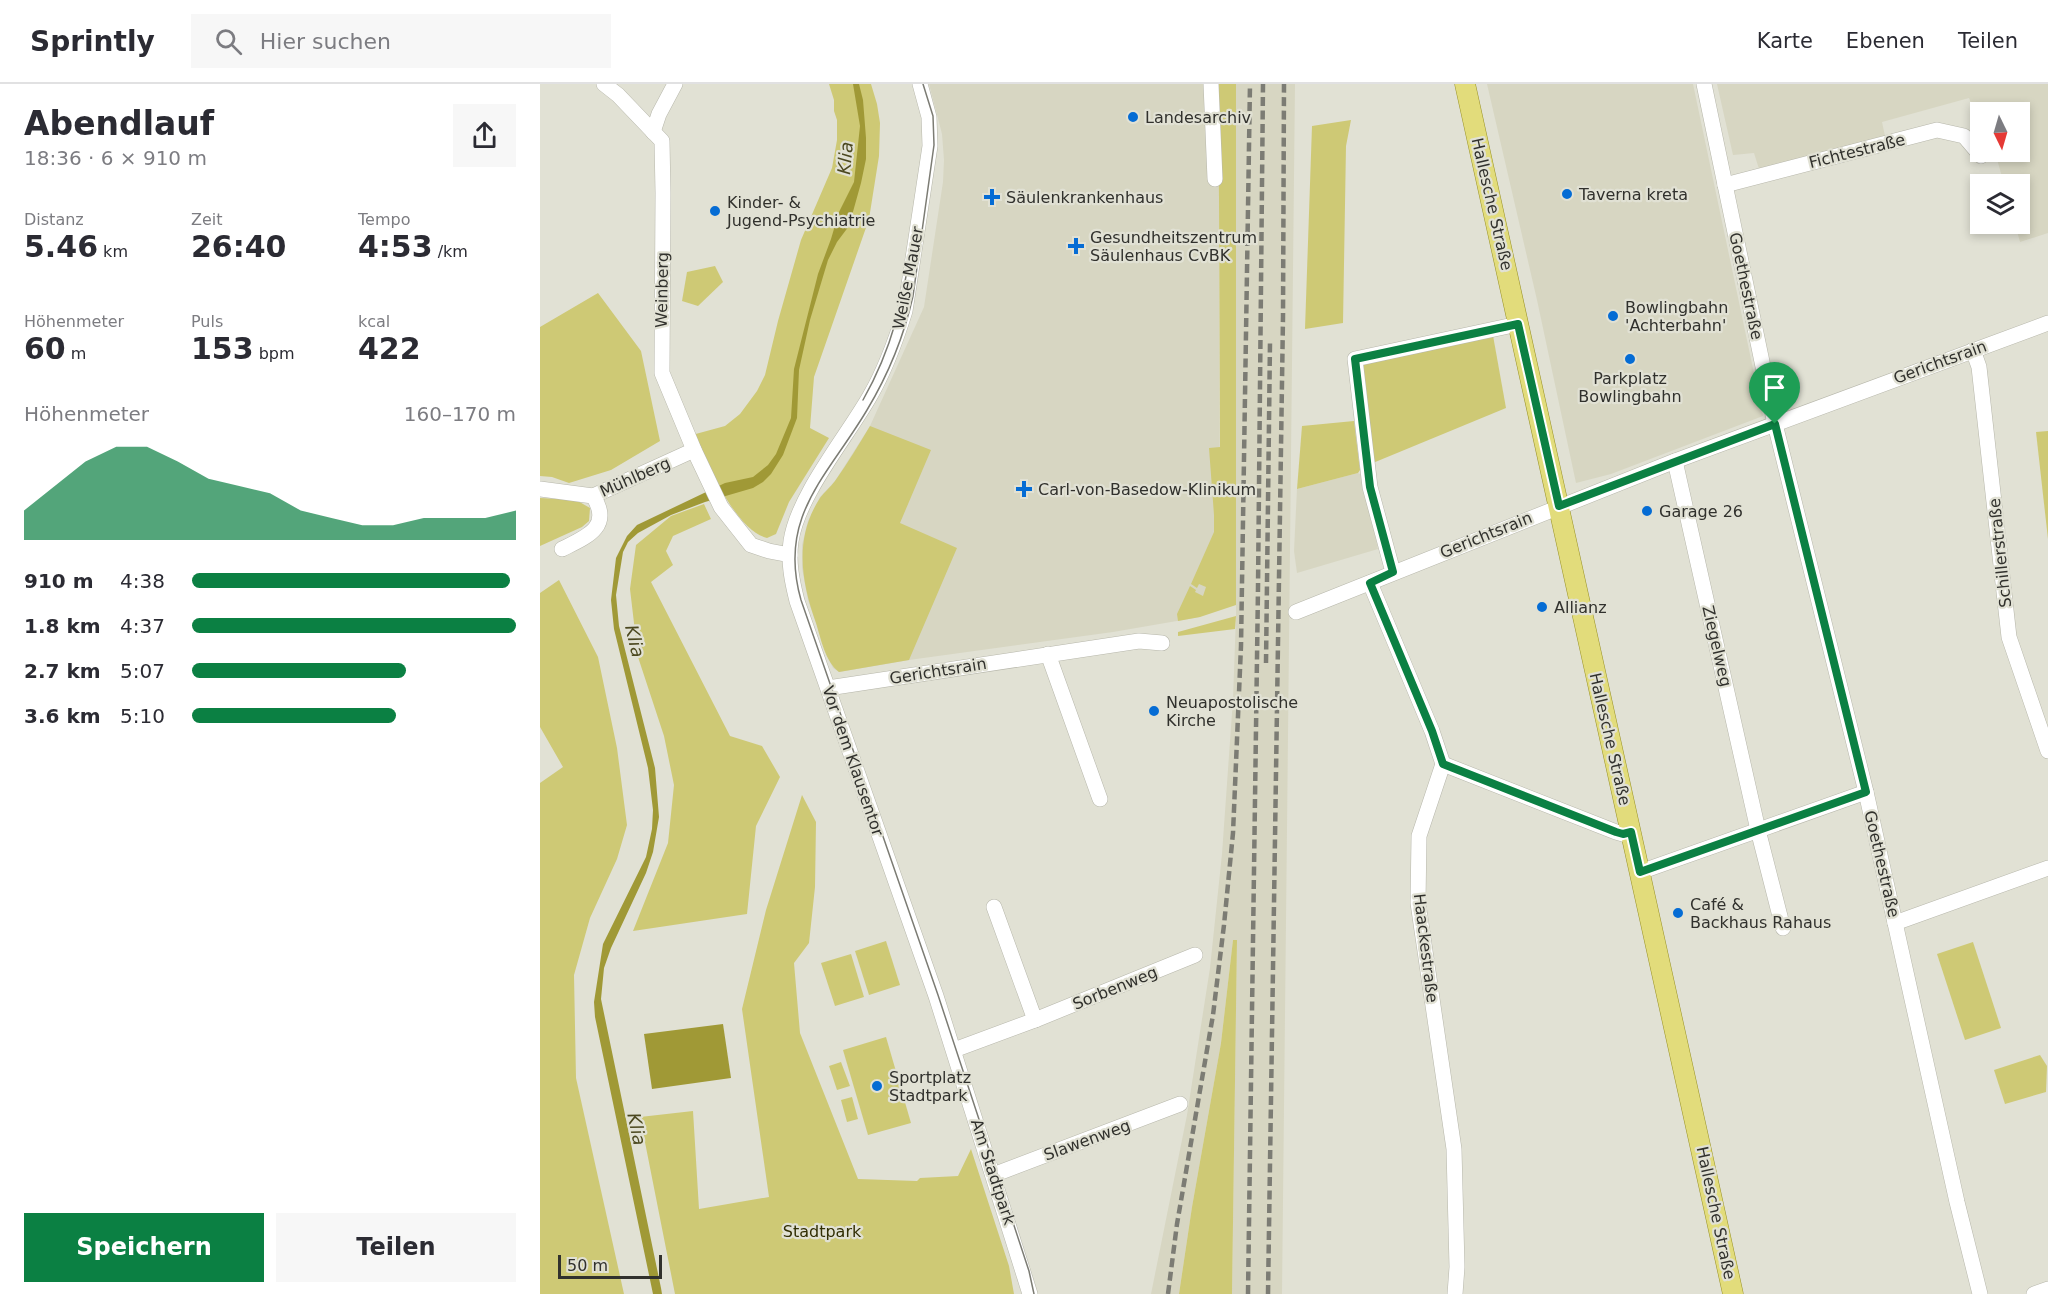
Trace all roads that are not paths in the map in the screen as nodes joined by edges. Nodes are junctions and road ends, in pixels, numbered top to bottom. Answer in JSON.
{"nodes":[{"id":1,"x":604,"y":84,"type":"edge"},
{"id":2,"x":675,"y":84,"type":"edge"},
{"id":3,"x":920,"y":84,"type":"edge"},
{"id":4,"x":1211,"y":84,"type":"edge"},
{"id":5,"x":1465,"y":84,"type":"edge"},
{"id":6,"x":1704,"y":84,"type":"edge"},
{"id":7,"x":653,"y":132,"type":"junction"},
{"id":8,"x":1970,"y":143,"type":"edge"},
{"id":9,"x":1215,"y":179,"type":"dead end"},
{"id":10,"x":1725,"y":185,"type":"junction"},
{"id":11,"x":2048,"y":322,"type":"edge"},
{"id":12,"x":1518,"y":324,"type":"junction"},
{"id":13,"x":1973,"y":350,"type":"junction"},
{"id":14,"x":1775,"y":424,"type":"junction"},
{"id":15,"x":694,"y":450,"type":"junction"},
{"id":16,"x":1676,"y":461,"type":"junction"},
{"id":17,"x":540,"y":489,"type":"edge"},
{"id":18,"x":593,"y":496,"type":"junction"},
{"id":19,"x":1559,"y":506,"type":"junction"},
{"id":20,"x":562,"y":549,"type":"dead end"},
{"id":21,"x":790,"y":555,"type":"junction"},
{"id":22,"x":1393,"y":572,"type":"junction"},
{"id":23,"x":1370,"y":583,"type":"junction"},
{"id":24,"x":1296,"y":612,"type":"dead end"},
{"id":25,"x":1162,"y":643,"type":"dead end"},
{"id":26,"x":1048,"y":654,"type":"junction"},
{"id":27,"x":828,"y":688,"type":"junction"},
{"id":28,"x":2048,"y":751,"type":"edge"},
{"id":29,"x":1443,"y":764,"type":"junction"},
{"id":30,"x":1866,"y":792,"type":"junction"},
{"id":31,"x":1100,"y":799,"type":"dead end"},
{"id":32,"x":1758,"y":830,"type":"junction"},
{"id":33,"x":1631,"y":832,"type":"junction"},
{"id":34,"x":2048,"y":868,"type":"edge"},
{"id":35,"x":1640,"y":872,"type":"junction"},
{"id":36,"x":994,"y":907,"type":"dead end"},
{"id":37,"x":1895,"y":923,"type":"junction"},
{"id":38,"x":1783,"y":928,"type":"dead end"},
{"id":39,"x":1195,"y":955,"type":"dead end"},
{"id":40,"x":1035,"y":1020,"type":"junction"},
{"id":41,"x":954,"y":1050,"type":"junction"},
{"id":42,"x":1180,"y":1104,"type":"dead end"},
{"id":43,"x":993,"y":1175,"type":"junction"},
{"id":44,"x":2048,"y":1289,"type":"edge"},
{"id":45,"x":1030,"y":1294,"type":"edge"},
{"id":46,"x":1455,"y":1294,"type":"edge"},
{"id":47,"x":1733,"y":1294,"type":"edge"},
{"id":48,"x":1980,"y":1294,"type":"edge"},
{"id":49,"x":2034,"y":1294,"type":"edge"}],
"edges":[{"from":1,"to":7,"type":"street","name":"Weinberg"},
{"from":2,"to":7,"type":"street"},
{"from":3,"to":21,"type":"street","name":"Weiße Mauer"},
{"from":4,"to":9,"type":"street"},
{"from":5,"to":12,"type":"main road","name":"Hallesche Straße"},
{"from":6,"to":10,"type":"street","name":"Goethestraße"},
{"from":7,"to":15,"type":"street","name":"Weinberg"},
{"from":8,"to":10,"type":"street","name":"Fichtestraße"},
{"from":10,"to":14,"type":"street","name":"Goethestraße"},
{"from":11,"to":13,"type":"street","name":"Gerichtsrain"},
{"from":12,"to":19,"type":"main road","name":"Hallesche Straße"},
{"from":12,"to":22,"type":"street"},
{"from":13,"to":14,"type":"street","name":"Gerichtsrain"},
{"from":13,"to":28,"type":"street","name":"Schillerstraße"},
{"from":14,"to":16,"type":"street","name":"Gerichtsrain"},
{"from":14,"to":30,"type":"street","name":"Goethestraße"},
{"from":15,"to":18,"type":"street","name":"Mühlberg"},
{"from":15,"to":21,"type":"street","name":"Weinberg"},
{"from":16,"to":19,"type":"street","name":"Gerichtsrain"},
{"from":16,"to":32,"type":"street","name":"Ziegelweg"},
{"from":17,"to":18,"type":"street","name":"Mühlberg"},
{"from":18,"to":20,"type":"street"},
{"from":19,"to":22,"type":"street","name":"Gerichtsrain"},
{"from":19,"to":33,"type":"main road","name":"Hallesche Straße"},
{"from":21,"to":27,"type":"street","name":"Vor dem Klausentor"},
{"from":22,"to":23,"type":"street","name":"Gerichtsrain"},
{"from":23,"to":24,"type":"street","name":"Gerichtsrain"},
{"from":23,"to":29,"type":"street"},
{"from":25,"to":26,"type":"street","name":"Gerichtsrain"},
{"from":26,"to":27,"type":"street","name":"Gerichtsrain"},
{"from":26,"to":31,"type":"street"},
{"from":27,"to":41,"type":"street","name":"Vor dem Klausentor"},
{"from":29,"to":33,"type":"street"},
{"from":29,"to":46,"type":"street","name":"Haackestraße"},
{"from":30,"to":32,"type":"street"},
{"from":30,"to":37,"type":"street","name":"Goethestraße"},
{"from":32,"to":35,"type":"street"},
{"from":32,"to":38,"type":"street","name":"Ziegelweg"},
{"from":33,"to":35,"type":"main road","name":"Hallesche Straße"},
{"from":34,"to":37,"type":"street"},
{"from":35,"to":47,"type":"main road","name":"Hallesche Straße"},
{"from":36,"to":40,"type":"street"},
{"from":37,"to":48,"type":"street","name":"Goethestraße"},
{"from":39,"to":40,"type":"street","name":"Sorbenweg"},
{"from":40,"to":41,"type":"street","name":"Sorbenweg"},
{"from":41,"to":43,"type":"street","name":"Am Stadtpark"},
{"from":42,"to":43,"type":"street","name":"Slawenweg"},
{"from":43,"to":45,"type":"street","name":"Am Stadtpark"},
{"from":44,"to":49,"type":"street"}]}
